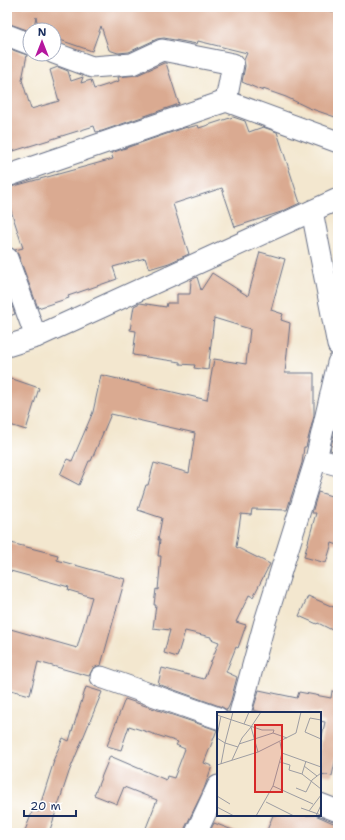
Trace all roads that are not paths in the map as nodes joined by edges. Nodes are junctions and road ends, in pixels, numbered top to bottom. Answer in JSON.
{"nodes":[{"id":1,"x":7,"y":35,"type":"edge"},
{"id":2,"x":22,"y":41,"type":"edge"},
{"id":3,"x":62,"y":56,"type":"edge"},
{"id":4,"x":226,"y":101,"type":"junction"},
{"id":5,"x":338,"y":142,"type":"edge"},
{"id":6,"x":7,"y":176,"type":"edge"},
{"id":7,"x":338,"y":199,"type":"edge"},
{"id":8,"x":312,"y":211,"type":"junction"},
{"id":9,"x":7,"y":258,"type":"edge"},
{"id":10,"x":36,"y":337,"type":"junction"},
{"id":11,"x":338,"y":345,"type":"edge"},
{"id":12,"x":7,"y":346,"type":"edge"},
{"id":13,"x":338,"y":363,"type":"edge"},
{"id":14,"x":316,"y":459,"type":"junction"},
{"id":15,"x":338,"y":465,"type":"edge"},
{"id":16,"x":101,"y":677,"type":"dead end"},
{"id":17,"x":240,"y":712,"type":"edge"},
{"id":18,"x":217,"y":718,"type":"edge"},
{"id":19,"x":217,"y":788,"type":"edge"},
{"id":20,"x":321,"y":804,"type":"edge"},
{"id":21,"x":338,"y":811,"type":"edge"},
{"id":22,"x":196,"y":833,"type":"edge"}],
"edges":[{"from":1,"to":2,"type":"street"},
{"from":3,"to":4,"type":"street"},
{"from":4,"to":5,"type":"street"},
{"from":4,"to":6,"type":"street"},
{"from":7,"to":8,"type":"street"},
{"from":8,"to":10,"type":"street"},
{"from":8,"to":11,"type":"street"},
{"from":9,"to":10,"type":"street"},
{"from":10,"to":12,"type":"street"},
{"from":13,"to":14,"type":"street"},
{"from":14,"to":15,"type":"street"},
{"from":14,"to":17,"type":"street"},
{"from":16,"to":18,"type":"street"},
{"from":19,"to":22,"type":"street"},
{"from":20,"to":21,"type":"street"}]}
